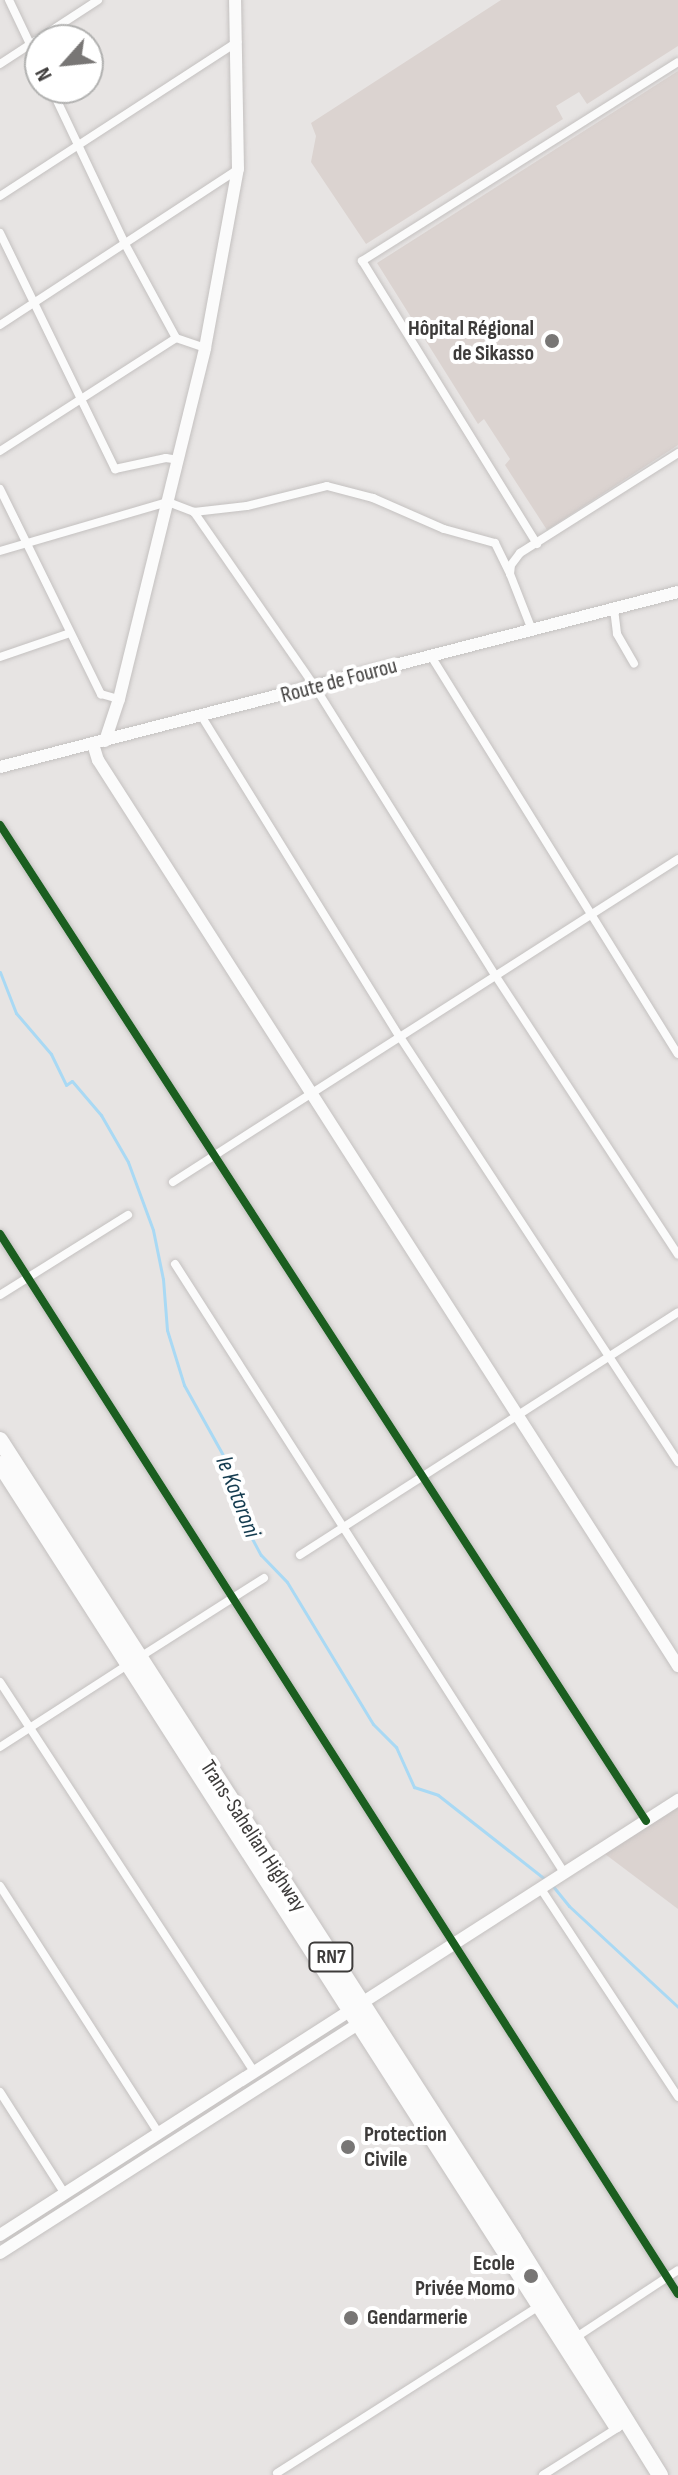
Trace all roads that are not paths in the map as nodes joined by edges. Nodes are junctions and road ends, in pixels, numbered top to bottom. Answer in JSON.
{"nodes":[{"id":1,"x":9,"y":0,"type":"edge"},
{"id":2,"x":98,"y":0,"type":"edge"},
{"id":3,"x":235,"y":0,"type":"edge"},
{"id":4,"x":61,"y":24,"type":"edge"},
{"id":5,"x":24,"y":31,"type":"edge"},
{"id":6,"x":237,"y":42,"type":"junction"},
{"id":7,"x":24,"y":48,"type":"edge"},
{"id":8,"x":678,"y":62,"type":"edge"},
{"id":9,"x":0,"y":64,"type":"edge"},
{"id":10,"x":58,"y":104,"type":"edge"},
{"id":11,"x":77,"y":144,"type":"junction"},
{"id":12,"x":238,"y":169,"type":"junction"},
{"id":13,"x":0,"y":196,"type":"edge"},
{"id":14,"x":0,"y":233,"type":"edge"},
{"id":15,"x":125,"y":244,"type":"junction"},
{"id":16,"x":34,"y":305,"type":"junction"},
{"id":17,"x":0,"y":325,"type":"edge"},
{"id":18,"x":176,"y":338,"type":"junction"},
{"id":19,"x":205,"y":348,"type":"junction"},
{"id":20,"x":81,"y":398,"type":"junction"},
{"id":21,"x":0,"y":451,"type":"edge"},
{"id":22,"x":678,"y":453,"type":"edge"},
{"id":23,"x":178,"y":460,"type":"junction"},
{"id":24,"x":0,"y":489,"type":"edge"},
{"id":25,"x":168,"y":502,"type":"junction"},
{"id":26,"x":194,"y":512,"type":"junction"},
{"id":27,"x":24,"y":542,"type":"junction"},
{"id":28,"x":537,"y":544,"type":"junction"},
{"id":29,"x":0,"y":551,"type":"edge"},
{"id":30,"x":510,"y":574,"type":"junction"},
{"id":31,"x":676,"y":597,"type":"edge"},
{"id":32,"x":614,"y":609,"type":"junction"},
{"id":33,"x":532,"y":630,"type":"junction"},
{"id":34,"x":70,"y":633,"type":"junction"},
{"id":35,"x":431,"y":656,"type":"junction"},
{"id":36,"x":0,"y":657,"type":"edge"},
{"id":37,"x":634,"y":663,"type":"dead end"},
{"id":38,"x":315,"y":687,"type":"junction"},
{"id":39,"x":119,"y":699,"type":"junction"},
{"id":40,"x":202,"y":717,"type":"junction"},
{"id":41,"x":99,"y":743,"type":"junction"},
{"id":42,"x":0,"y":767,"type":"edge"},
{"id":43,"x":0,"y":825,"type":"edge"},
{"id":44,"x":678,"y":859,"type":"edge"},
{"id":45,"x":590,"y":916,"type":"junction"},
{"id":46,"x":495,"y":975,"type":"junction"},
{"id":47,"x":400,"y":1037,"type":"junction"},
{"id":48,"x":678,"y":1054,"type":"edge"},
{"id":49,"x":312,"y":1092,"type":"junction"},
{"id":50,"x":216,"y":1155,"type":"junction"},
{"id":51,"x":173,"y":1182,"type":"dead end"},
{"id":52,"x":128,"y":1215,"type":"dead end"},
{"id":53,"x":0,"y":1234,"type":"edge"},
{"id":54,"x":678,"y":1255,"type":"edge"},
{"id":55,"x":175,"y":1264,"type":"dead end"},
{"id":56,"x":28,"y":1277,"type":"junction"},
{"id":57,"x":0,"y":1295,"type":"edge"},
{"id":58,"x":678,"y":1312,"type":"edge"},
{"id":59,"x":611,"y":1355,"type":"junction"},
{"id":60,"x":518,"y":1416,"type":"junction"},
{"id":61,"x":0,"y":1440,"type":"edge"},
{"id":62,"x":678,"y":1462,"type":"edge"},
{"id":63,"x":0,"y":1464,"type":"edge"},
{"id":64,"x":423,"y":1477,"type":"junction"},
{"id":65,"x":345,"y":1527,"type":"junction"},
{"id":66,"x":300,"y":1555,"type":"dead end"},
{"id":67,"x":264,"y":1578,"type":"dead end"},
{"id":68,"x":232,"y":1598,"type":"junction"},
{"id":69,"x":133,"y":1661,"type":"junction"},
{"id":70,"x":678,"y":1666,"type":"edge"},
{"id":71,"x":0,"y":1682,"type":"edge"},
{"id":72,"x":30,"y":1728,"type":"junction"},
{"id":73,"x":0,"y":1747,"type":"edge"},
{"id":74,"x":678,"y":1800,"type":"edge"},
{"id":75,"x":646,"y":1821,"type":"junction"},
{"id":76,"x":562,"y":1876,"type":"junction"},
{"id":77,"x":0,"y":1886,"type":"edge"},
{"id":78,"x":541,"y":1889,"type":"junction"},
{"id":79,"x":454,"y":1944,"type":"junction"},
{"id":80,"x":360,"y":2014,"type":"junction"},
{"id":81,"x":254,"y":2072,"type":"junction"},
{"id":82,"x":0,"y":2092,"type":"edge"},
{"id":83,"x":678,"y":2097,"type":"edge"},
{"id":84,"x":159,"y":2134,"type":"junction"},
{"id":85,"x":65,"y":2194,"type":"junction"},
{"id":86,"x":0,"y":2235,"type":"edge"},
{"id":87,"x":0,"y":2253,"type":"edge"},
{"id":88,"x":678,"y":2270,"type":"edge"},
{"id":89,"x":667,"y":2277,"type":"junction"},
{"id":90,"x":678,"y":2294,"type":"edge"},
{"id":91,"x":539,"y":2306,"type":"junction"},
{"id":92,"x":574,"y":2338,"type":"junction"},
{"id":93,"x":622,"y":2425,"type":"junction"},
{"id":94,"x":277,"y":2473,"type":"dead end"},
{"id":95,"x":543,"y":2475,"type":"edge"},
{"id":96,"x":647,"y":2475,"type":"edge"},
{"id":97,"x":660,"y":2475,"type":"edge"}],
"edges":[{"from":1,"to":5,"type":"street"},
{"from":2,"to":4,"type":"street"},
{"from":3,"to":6,"type":"street"},
{"from":6,"to":11,"type":"street"},
{"from":6,"to":12,"type":"street"},
{"from":7,"to":9,"type":"street"},
{"from":8,"to":28,"type":"street"},
{"from":10,"to":11,"type":"street"},
{"from":11,"to":13,"type":"street"},
{"from":11,"to":15,"type":"street"},
{"from":12,"to":15,"type":"street"},
{"from":12,"to":19,"type":"street"},
{"from":14,"to":16,"type":"street"},
{"from":15,"to":16,"type":"street"},
{"from":15,"to":18,"type":"street"},
{"from":16,"to":17,"type":"street"},
{"from":16,"to":20,"type":"street"},
{"from":18,"to":19,"type":"street"},
{"from":18,"to":20,"type":"street"},
{"from":19,"to":23,"type":"street"},
{"from":20,"to":21,"type":"street"},
{"from":20,"to":23,"type":"street"},
{"from":22,"to":28,"type":"street"},
{"from":23,"to":25,"type":"street"},
{"from":24,"to":27,"type":"street"},
{"from":25,"to":26,"type":"street"},
{"from":25,"to":27,"type":"street"},
{"from":25,"to":39,"type":"street"},
{"from":26,"to":30,"type":"street"},
{"from":26,"to":38,"type":"street"},
{"from":27,"to":29,"type":"street"},
{"from":27,"to":34,"type":"street"},
{"from":28,"to":30,"type":"street"},
{"from":30,"to":33,"type":"street"},
{"from":31,"to":32,"type":"street","name":"Route de Fourou"},
{"from":32,"to":33,"type":"street","name":"Route de Fourou"},
{"from":32,"to":37,"type":"street"},
{"from":33,"to":35,"type":"street","name":"Route de Fourou"},
{"from":34,"to":36,"type":"street"},
{"from":34,"to":39,"type":"street"},
{"from":35,"to":38,"type":"street","name":"Route de Fourou"},
{"from":35,"to":45,"type":"street"},
{"from":38,"to":40,"type":"street","name":"Route de Fourou"},
{"from":38,"to":46,"type":"street"},
{"from":39,"to":41,"type":"street"},
{"from":40,"to":41,"type":"street","name":"Route de Fourou"},
{"from":40,"to":47,"type":"street"},
{"from":41,"to":42,"type":"street","name":"Route de Fourou"},
{"from":41,"to":49,"type":"street"},
{"from":43,"to":50,"type":"street"},
{"from":44,"to":45,"type":"street"},
{"from":45,"to":46,"type":"street"},
{"from":45,"to":48,"type":"street"},
{"from":46,"to":47,"type":"street"},
{"from":46,"to":54,"type":"street"},
{"from":47,"to":49,"type":"street"},
{"from":47,"to":59,"type":"street"},
{"from":49,"to":50,"type":"street"},
{"from":49,"to":60,"type":"street"},
{"from":50,"to":51,"type":"street"},
{"from":50,"to":64,"type":"street"},
{"from":52,"to":56,"type":"street"},
{"from":53,"to":56,"type":"street"},
{"from":55,"to":65,"type":"street"},
{"from":56,"to":57,"type":"street"},
{"from":56,"to":68,"type":"street"},
{"from":58,"to":59,"type":"street"},
{"from":59,"to":60,"type":"street"},
{"from":59,"to":62,"type":"street"},
{"from":60,"to":64,"type":"street"},
{"from":60,"to":70,"type":"street"},
{"from":61,"to":69,"type":"highway","name":"Trans-Sahelian Highway","number":"RN7"},
{"from":63,"to":69,"type":"highway","name":"Trans-Sahelian Highway","number":"RN7"},
{"from":64,"to":65,"type":"street"},
{"from":64,"to":75,"type":"street"},
{"from":65,"to":66,"type":"street"},
{"from":65,"to":76,"type":"street"},
{"from":67,"to":68,"type":"street"},
{"from":68,"to":69,"type":"street"},
{"from":68,"to":79,"type":"street"},
{"from":69,"to":72,"type":"street"},
{"from":69,"to":80,"type":"highway","name":"Trans-Sahelian Highway","number":"RN7"},
{"from":71,"to":72,"type":"street"},
{"from":72,"to":73,"type":"street"},
{"from":72,"to":81,"type":"street"},
{"from":74,"to":75,"type":"street"},
{"from":75,"to":76,"type":"street"},
{"from":76,"to":78,"type":"street"},
{"from":77,"to":84,"type":"street"},
{"from":78,"to":79,"type":"street"},
{"from":78,"to":83,"type":"street"},
{"from":79,"to":80,"type":"street"},
{"from":79,"to":89,"type":"street"},
{"from":80,"to":81,"type":"street"},
{"from":80,"to":87,"type":"street"},
{"from":80,"to":91,"type":"highway","name":"Trans-Sahelian Highway","number":"RN7"},
{"from":80,"to":92,"type":"highway","name":"Trans-Sahelian Highway","number":"RN7"},
{"from":81,"to":84,"type":"street"},
{"from":82,"to":85,"type":"street"},
{"from":84,"to":85,"type":"street"},
{"from":85,"to":86,"type":"street"},
{"from":88,"to":89,"type":"street"},
{"from":89,"to":90,"type":"street"},
{"from":89,"to":92,"type":"street"},
{"from":91,"to":93,"type":"highway","name":"Trans-Sahelian Highway","number":"RN7"},
{"from":91,"to":94,"type":"street"},
{"from":92,"to":93,"type":"highway","name":"Trans-Sahelian Highway","number":"RN7"},
{"from":93,"to":95,"type":"street"},
{"from":93,"to":96,"type":"highway","name":"Trans-Sahelian Highway","number":"RN7"},
{"from":93,"to":97,"type":"highway","name":"Trans-Sahelian Highway","number":"RN7"}]}
